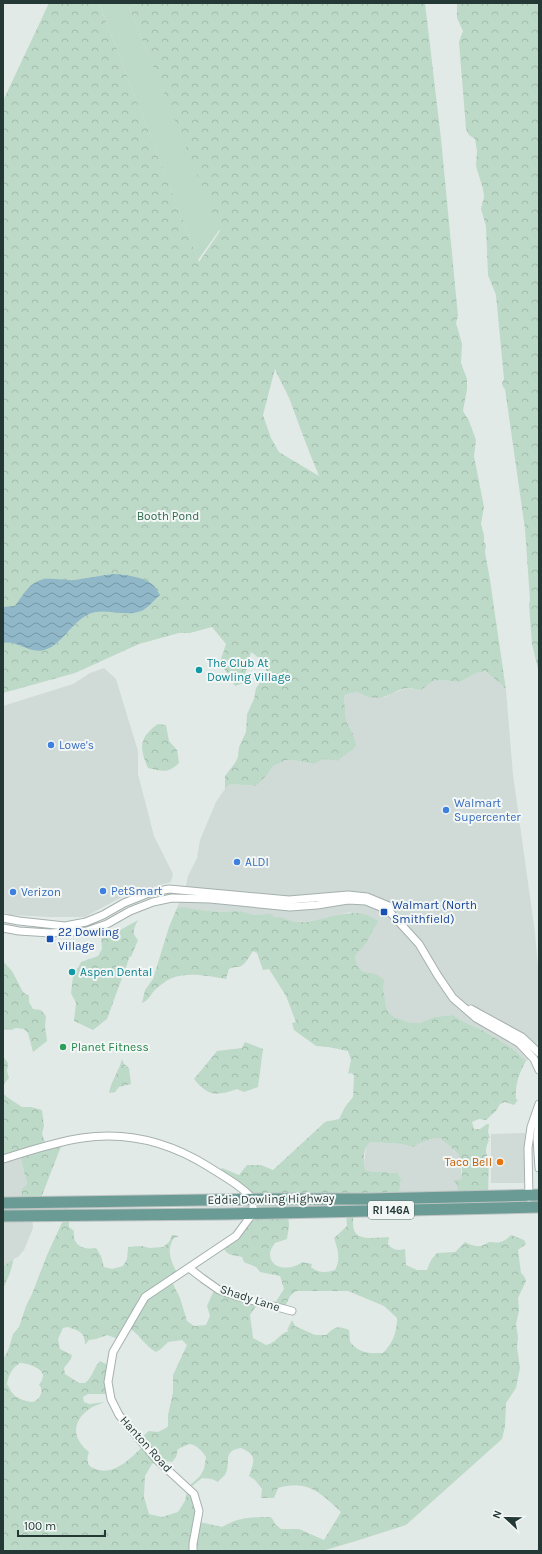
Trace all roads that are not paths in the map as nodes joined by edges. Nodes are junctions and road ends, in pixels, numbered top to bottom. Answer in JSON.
{"nodes":[{"id":1,"x":3,"y":918,"type":"edge"},
{"id":2,"x":3,"y":928,"type":"edge"},
{"id":3,"x":539,"y":1053,"type":"edge"},
{"id":4,"x":539,"y":1070,"type":"edge"},
{"id":5,"x":539,"y":1104,"type":"edge"},
{"id":6,"x":539,"y":1118,"type":"edge"},
{"id":7,"x":529,"y":1139,"type":"junction"},
{"id":8,"x":537,"y":1139,"type":"junction"},
{"id":9,"x":3,"y":1159,"type":"edge"},
{"id":10,"x":539,"y":1168,"type":"edge"},
{"id":11,"x":534,"y":1195,"type":"edge"},
{"id":12,"x":253,"y":1199,"type":"junction"},
{"id":13,"x":3,"y":1203,"type":"edge"},
{"id":14,"x":535,"y":1207,"type":"edge"},
{"id":15,"x":253,"y":1213,"type":"junction"},
{"id":16,"x":3,"y":1216,"type":"edge"},
{"id":17,"x":189,"y":1268,"type":"junction"},
{"id":18,"x":292,"y":1311,"type":"dead end"},
{"id":19,"x":193,"y":1551,"type":"edge"}],
"edges":[{"from":1,"to":3,"type":"street"},
{"from":2,"to":4,"type":"street"},
{"from":5,"to":7,"type":"street"},
{"from":6,"to":8,"type":"street"},
{"from":7,"to":8,"type":"street"},
{"from":7,"to":11,"type":"street"},
{"from":8,"to":10,"type":"street"},
{"from":9,"to":12,"type":"street"},
{"from":11,"to":12,"type":"main road","name":"Eddie Dowling Highway","number":"RI 146A"},
{"from":11,"to":14,"type":"street"},
{"from":12,"to":13,"type":"main road","name":"Eddie Dowling Highway","number":"RI 146A"},
{"from":12,"to":15,"type":"street"},
{"from":14,"to":15,"type":"main road","name":"Eddie Dowling Highway","number":"RI 146A"},
{"from":15,"to":16,"type":"main road","name":"Eddie Dowling Highway","number":"RI 146A"},
{"from":15,"to":17,"type":"street","name":"Hanton Road"},
{"from":17,"to":18,"type":"street","name":"Shady Lane"},
{"from":17,"to":19,"type":"street","name":"Hanton Road"}]}
